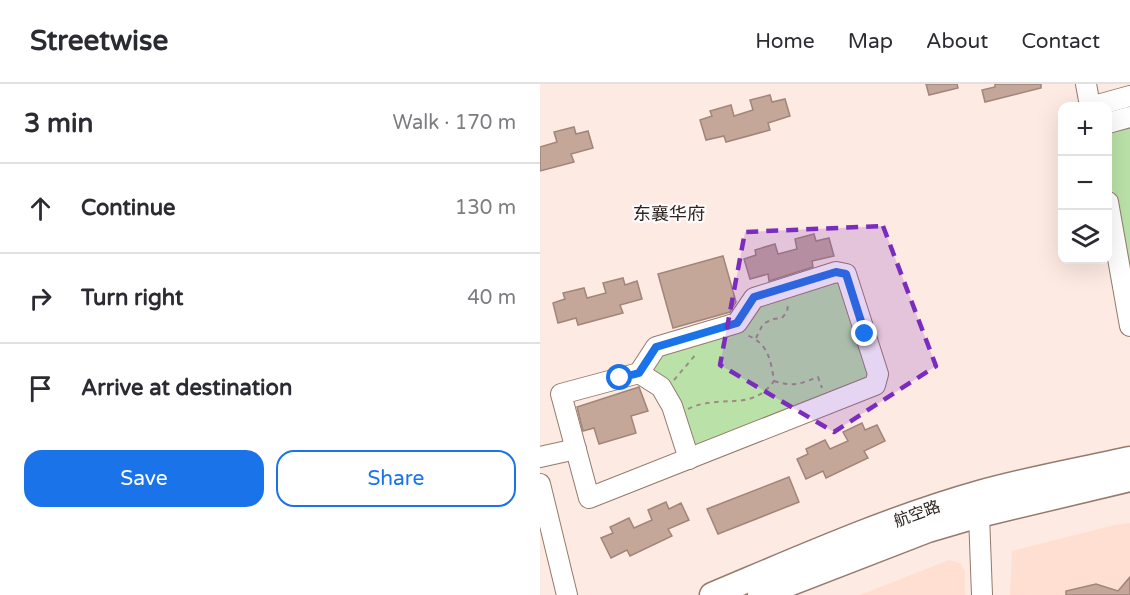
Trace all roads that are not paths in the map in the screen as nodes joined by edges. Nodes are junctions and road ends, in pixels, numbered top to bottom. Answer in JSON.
{"nodes":[{"id":1,"x":1086,"y":84,"type":"edge"},
{"id":2,"x":1130,"y":96,"type":"edge"},
{"id":3,"x":1091,"y":102,"type":"edge"},
{"id":4,"x":1107,"y":102,"type":"edge"},
{"id":5,"x":1130,"y":117,"type":"edge"},
{"id":6,"x":1112,"y":122,"type":"edge"},
{"id":7,"x":1108,"y":210,"type":"edge"},
{"id":8,"x":1130,"y":326,"type":"edge"},
{"id":9,"x":639,"y":373,"type":"junction"},
{"id":10,"x":576,"y":449,"type":"junction"},
{"id":11,"x":540,"y":457,"type":"edge"},
{"id":12,"x":689,"y":459,"type":"junction"},
{"id":13,"x":1130,"y":459,"type":"edge"},
{"id":14,"x":1130,"y":479,"type":"edge"},
{"id":15,"x":540,"y":484,"type":"edge"},
{"id":16,"x":979,"y":515,"type":"junction"},
{"id":17,"x":567,"y":595,"type":"edge"},
{"id":18,"x":712,"y":595,"type":"edge"},
{"id":19,"x":760,"y":595,"type":"edge"},
{"id":20,"x":982,"y":595,"type":"edge"}],
"edges":[{"from":1,"to":3,"type":"street"},
{"from":2,"to":4,"type":"street"},
{"from":5,"to":6,"type":"street"},
{"from":7,"to":8,"type":"street"},
{"from":9,"to":10,"type":"street"},
{"from":9,"to":12,"type":"street"},
{"from":9,"to":12,"type":"street"},
{"from":10,"to":11,"type":"street"},
{"from":10,"to":12,"type":"street"},
{"from":13,"to":18,"type":"main road","name":"航空路"},
{"from":14,"to":16,"type":"main road","name":"航空路"},
{"from":15,"to":17,"type":"street"},
{"from":16,"to":19,"type":"main road","name":"航空路"},
{"from":16,"to":20,"type":"street"}]}
